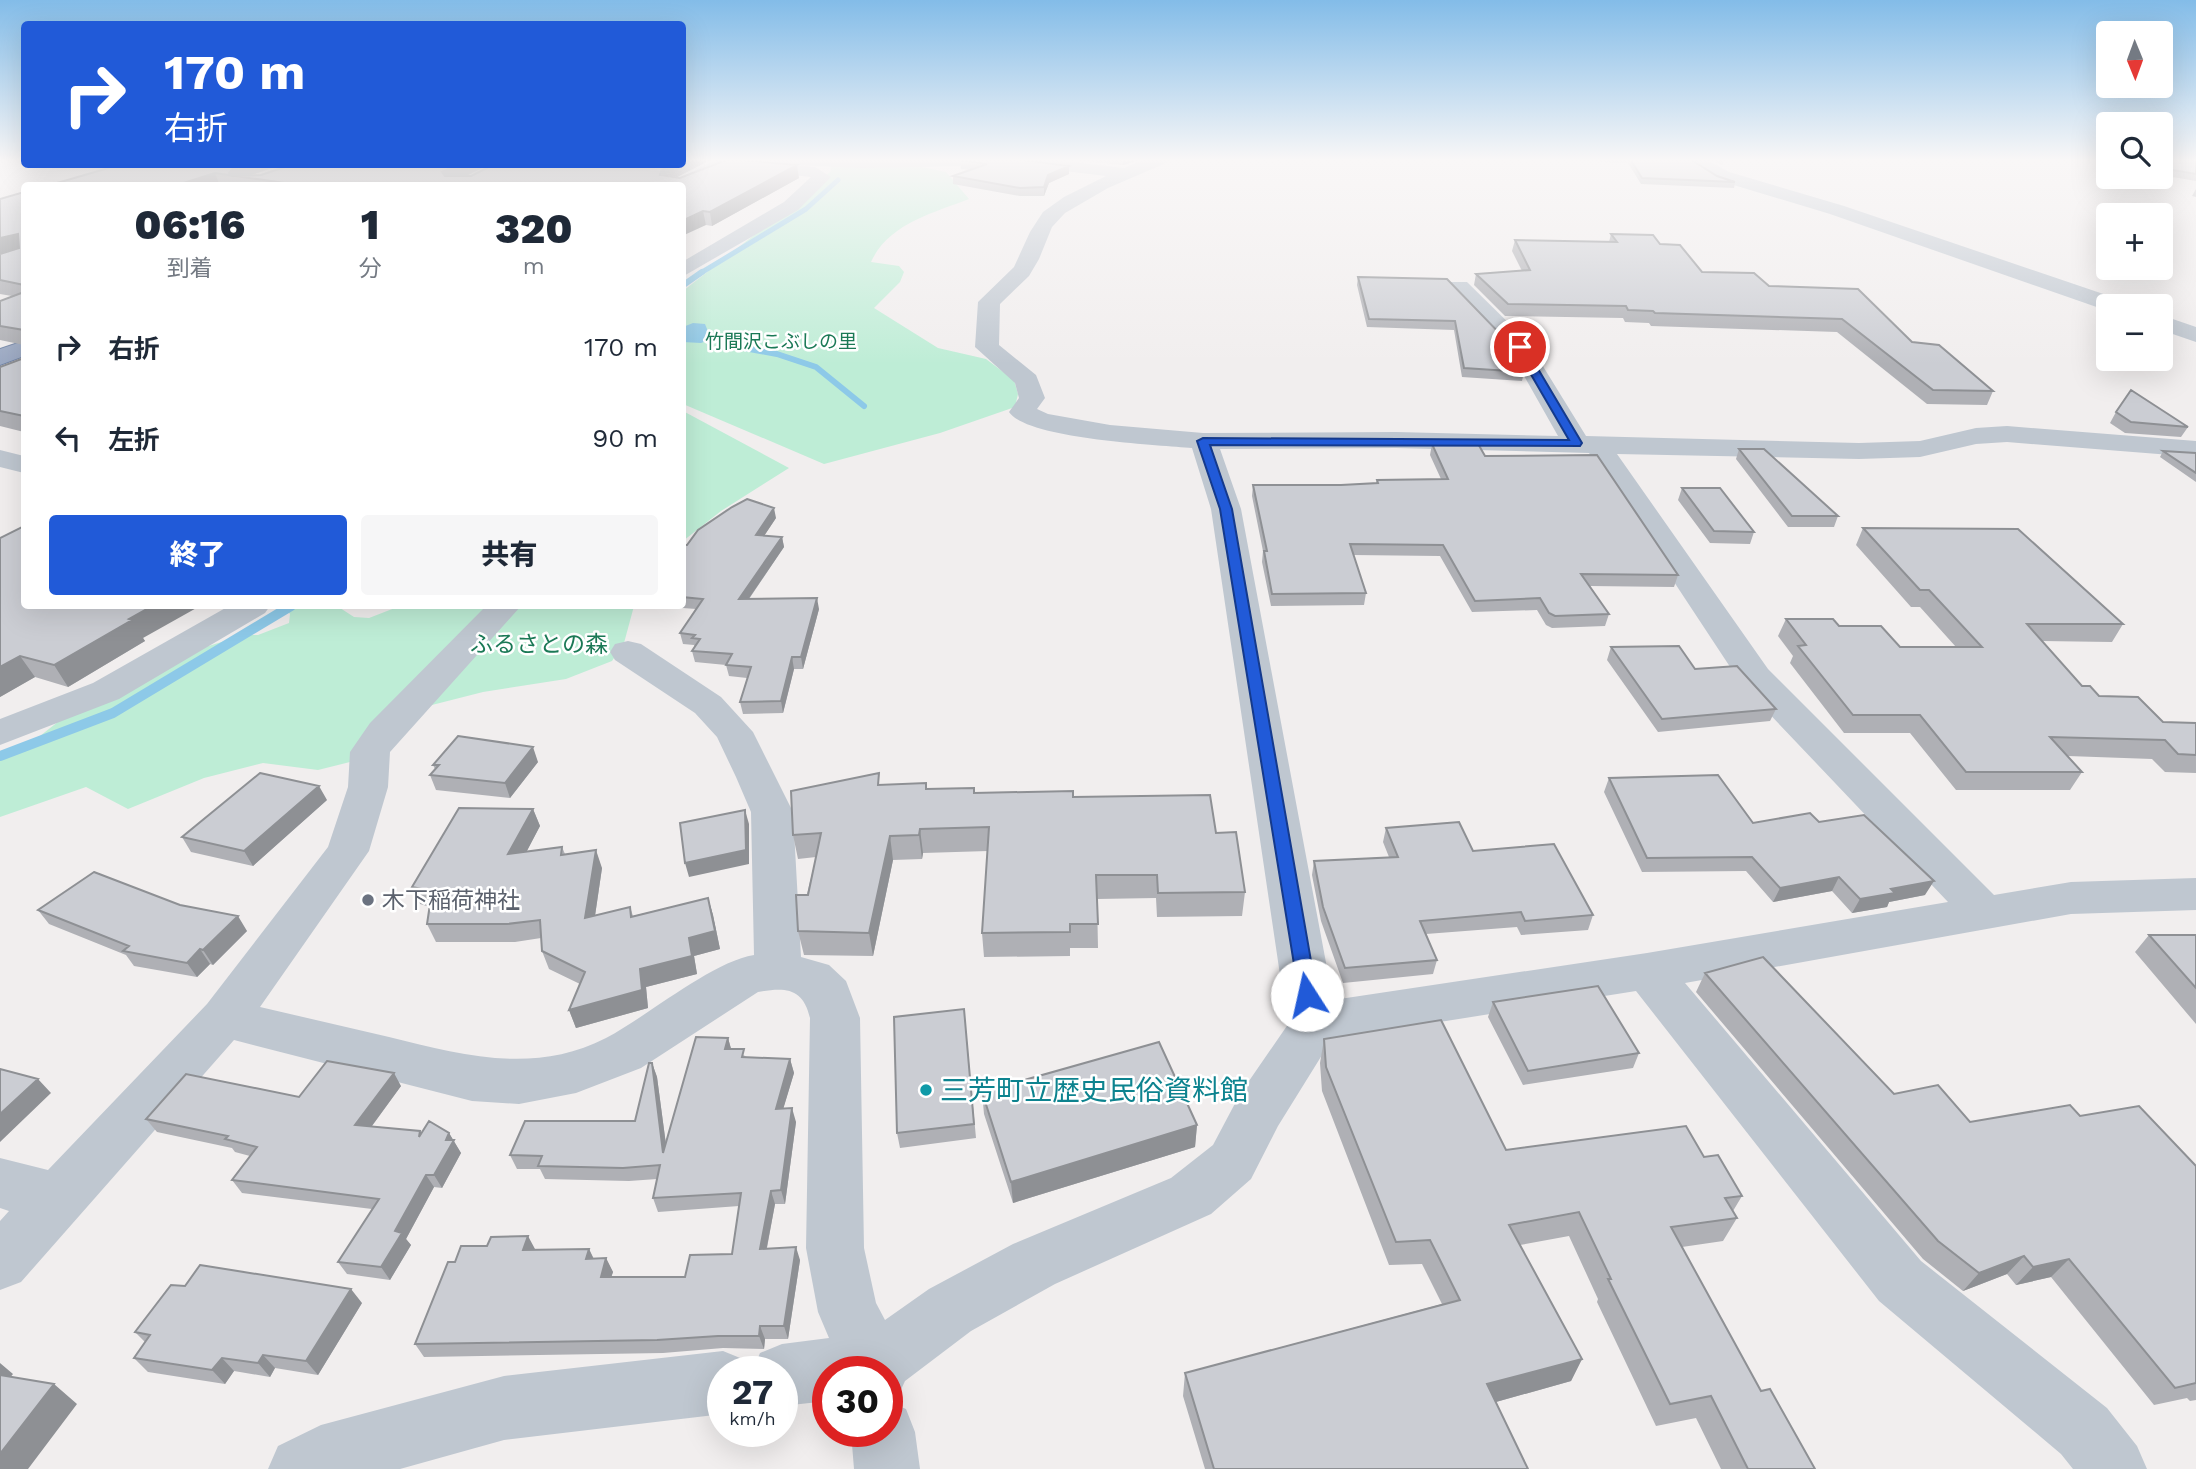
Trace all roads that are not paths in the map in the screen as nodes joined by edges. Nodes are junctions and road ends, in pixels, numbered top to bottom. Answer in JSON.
{"nodes":[{"id":1,"x":754,"y":228,"type":"edge"},
{"id":2,"x":1041,"y":228,"type":"edge"},
{"id":3,"x":1888,"y":228,"type":"edge"},
{"id":4,"x":686,"y":269,"type":"edge"},
{"id":5,"x":1460,"y":287,"type":"dead end"},
{"id":6,"x":2096,"y":299,"type":"edge"},
{"id":7,"x":2173,"y":327,"type":"edge"},
{"id":8,"x":2196,"y":335,"type":"edge"},
{"id":9,"x":21,"y":349,"type":"edge"},
{"id":10,"x":0,"y":358,"type":"edge"},
{"id":11,"x":21,"y":364,"type":"edge"},
{"id":12,"x":0,"y":372,"type":"edge"},
{"id":13,"x":1203,"y":441,"type":"junction"},
{"id":14,"x":1587,"y":444,"type":"junction"},
{"id":15,"x":2196,"y":449,"type":"edge"},
{"id":16,"x":0,"y":458,"type":"edge"},
{"id":17,"x":21,"y":464,"type":"edge"},
{"id":18,"x":248,"y":609,"type":"edge"},
{"id":19,"x":501,"y":609,"type":"edge"},
{"id":20,"x":628,"y":652,"type":"dead end"},
{"id":21,"x":0,"y":733,"type":"edge"},
{"id":22,"x":2196,"y":894,"type":"edge"},
{"id":23,"x":1985,"y":913,"type":"junction"},
{"id":24,"x":778,"y":970,"type":"junction"},
{"id":25,"x":1647,"y":971,"type":"junction"},
{"id":26,"x":224,"y":1018,"type":"junction"},
{"id":27,"x":1317,"y":1022,"type":"junction"},
{"id":28,"x":0,"y":1183,"type":"edge"},
{"id":29,"x":58,"y":1198,"type":"junction"},
{"id":30,"x":0,"y":1262,"type":"edge"},
{"id":31,"x":870,"y":1356,"type":"edge"},
{"id":32,"x":891,"y":1356,"type":"edge"},
{"id":33,"x":707,"y":1384,"type":"edge"},
{"id":34,"x":885,"y":1447,"type":"edge"},
{"id":35,"x":301,"y":1469,"type":"edge"},
{"id":36,"x":887,"y":1469,"type":"edge"},
{"id":37,"x":2114,"y":1469,"type":"edge"}],
"edges":[{"from":1,"to":4,"type":"street"},
{"from":2,"to":13,"type":"street"},
{"from":3,"to":6,"type":"street"},
{"from":5,"to":14,"type":"street"},
{"from":7,"to":8,"type":"street"},
{"from":9,"to":10,"type":"highway"},
{"from":11,"to":12,"type":"highway"},
{"from":13,"to":14,"type":"street"},
{"from":13,"to":27,"type":"street"},
{"from":14,"to":15,"type":"street"},
{"from":14,"to":23,"type":"street"},
{"from":16,"to":17,"type":"street"},
{"from":18,"to":21,"type":"street"},
{"from":19,"to":26,"type":"street"},
{"from":20,"to":24,"type":"street"},
{"from":22,"to":23,"type":"street"},
{"from":23,"to":25,"type":"street"},
{"from":24,"to":26,"type":"street"},
{"from":24,"to":31,"type":"street"},
{"from":25,"to":27,"type":"street"},
{"from":25,"to":37,"type":"street"},
{"from":26,"to":29,"type":"street"},
{"from":27,"to":32,"type":"street"},
{"from":28,"to":29,"type":"street"},
{"from":29,"to":30,"type":"street"},
{"from":33,"to":35,"type":"street"},
{"from":34,"to":36,"type":"street"}]}
